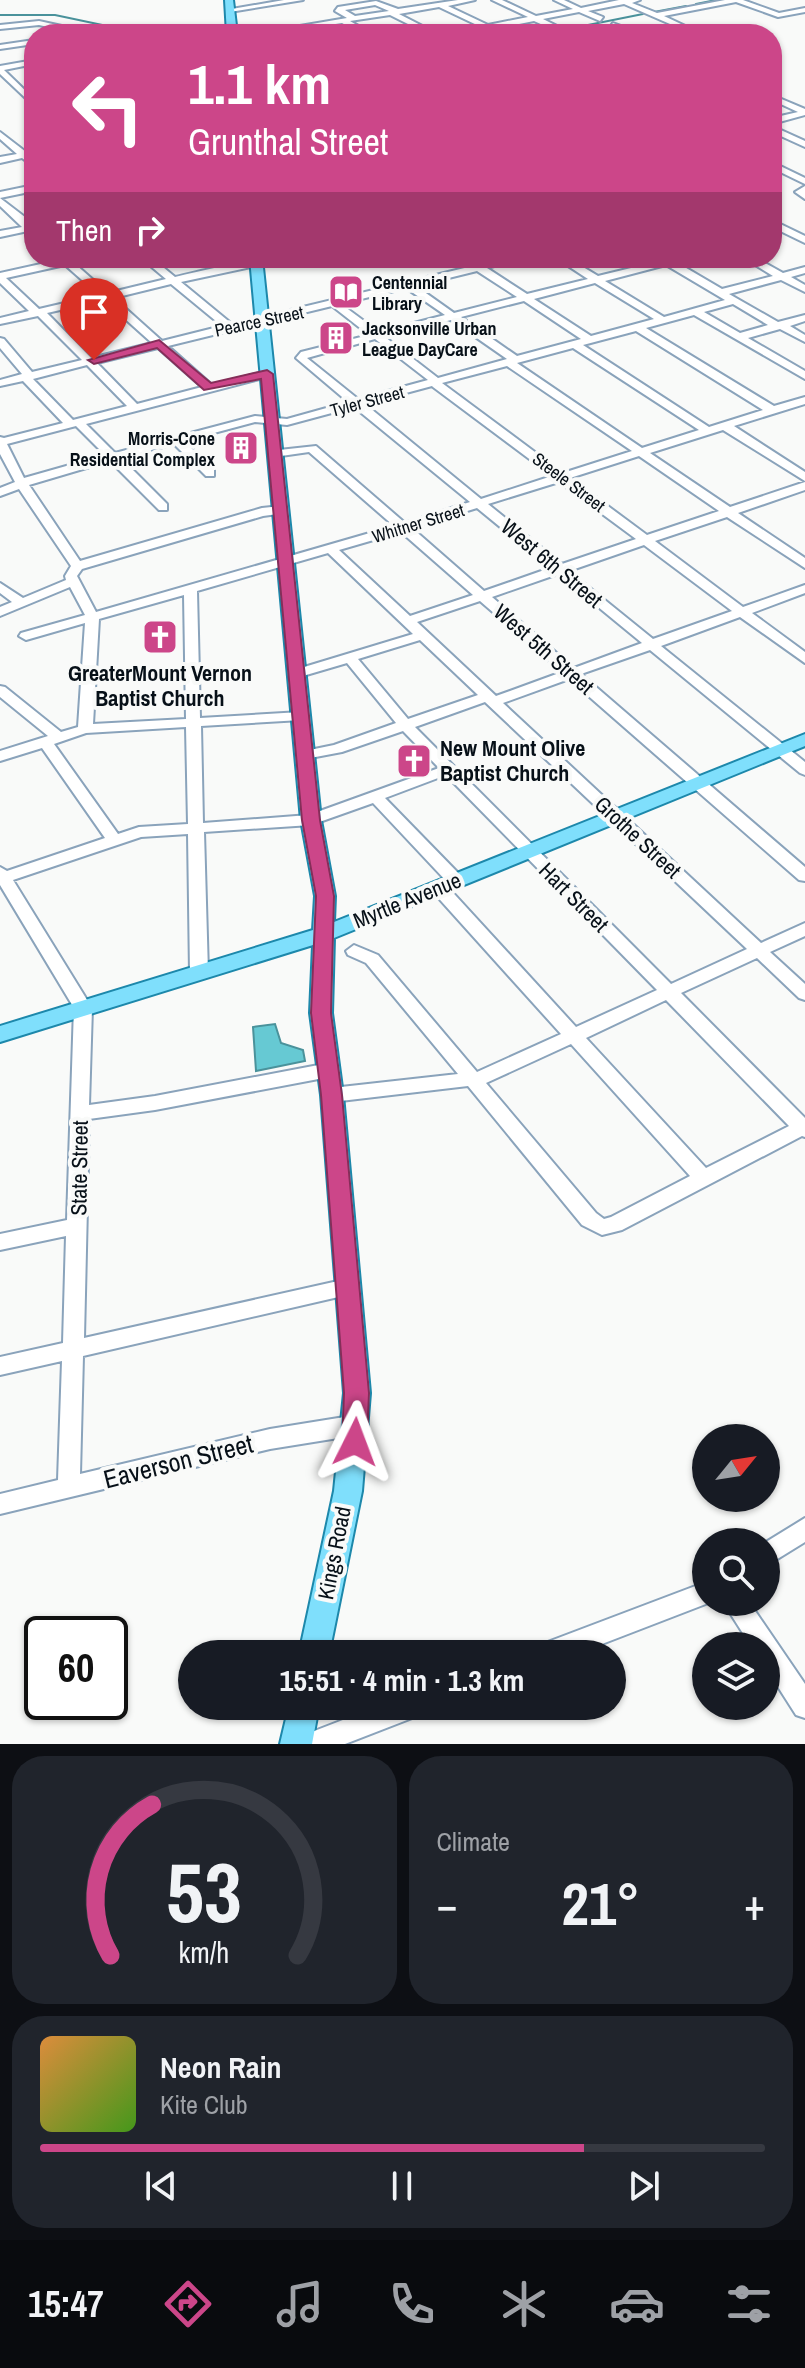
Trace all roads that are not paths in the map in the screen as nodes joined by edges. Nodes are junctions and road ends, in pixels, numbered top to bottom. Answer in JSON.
{"nodes":[{"id":1,"x":299,"y":0,"type":"edge"},
{"id":2,"x":471,"y":0,"type":"edge"},
{"id":3,"x":496,"y":0,"type":"edge"},
{"id":4,"x":558,"y":0,"type":"edge"},
{"id":5,"x":636,"y":0,"type":"edge"},
{"id":6,"x":679,"y":0,"type":"edge"},
{"id":7,"x":621,"y":1,"type":"edge"},
{"id":8,"x":443,"y":3,"type":"edge"},
{"id":9,"x":229,"y":5,"type":"edge"},
{"id":10,"x":698,"y":8,"type":"junction"},
{"id":11,"x":581,"y":10,"type":"junction"},
{"id":12,"x":395,"y":12,"type":"junction"},
{"id":13,"x":802,"y":12,"type":"edge"},
{"id":14,"x":655,"y":16,"type":"junction"},
{"id":15,"x":354,"y":19,"type":"junction"},
{"id":16,"x":536,"y":19,"type":"junction"},
{"id":17,"x":600,"y":19,"type":"dead end"},
{"id":18,"x":342,"y":20,"type":"junction"},
{"id":19,"x":34,"y":24,"type":"edge"},
{"id":20,"x":317,"y":24,"type":"edge"},
{"id":21,"x":349,"y":24,"type":"edge"},
{"id":22,"x":416,"y":24,"type":"edge"},
{"id":23,"x":482,"y":24,"type":"edge"},
{"id":24,"x":505,"y":24,"type":"edge"},
{"id":25,"x":547,"y":24,"type":"edge"},
{"id":26,"x":671,"y":24,"type":"edge"},
{"id":27,"x":0,"y":27,"type":"edge"},
{"id":28,"x":24,"y":43,"type":"edge"},
{"id":29,"x":0,"y":47,"type":"edge"},
{"id":30,"x":24,"y":64,"type":"edge"},
{"id":31,"x":0,"y":69,"type":"edge"},
{"id":32,"x":24,"y":87,"type":"edge"},
{"id":33,"x":18,"y":90,"type":"junction"},
{"id":34,"x":24,"y":95,"type":"edge"},
{"id":35,"x":782,"y":102,"type":"edge"},
{"id":36,"x":805,"y":112,"type":"edge"},
{"id":37,"x":782,"y":118,"type":"edge"},
{"id":38,"x":782,"y":134,"type":"edge"},
{"id":39,"x":0,"y":135,"type":"edge"},
{"id":40,"x":805,"y":144,"type":"edge"},
{"id":41,"x":24,"y":151,"type":"edge"},
{"id":42,"x":24,"y":155,"type":"edge"},
{"id":43,"x":0,"y":160,"type":"edge"},
{"id":44,"x":782,"y":170,"type":"edge"},
{"id":45,"x":805,"y":181,"type":"edge"},
{"id":46,"x":805,"y":189,"type":"edge"},
{"id":47,"x":24,"y":191,"type":"edge"},
{"id":48,"x":805,"y":196,"type":"edge"},
{"id":49,"x":0,"y":198,"type":"edge"},
{"id":50,"x":24,"y":221,"type":"edge"},
{"id":51,"x":805,"y":227,"type":"edge"},
{"id":52,"x":782,"y":228,"type":"edge"},
{"id":53,"x":24,"y":230,"type":"edge"},
{"id":54,"x":788,"y":231,"type":"junction"},
{"id":55,"x":782,"y":232,"type":"edge"},
{"id":56,"x":0,"y":234,"type":"edge"},
{"id":57,"x":805,"y":240,"type":"edge"},
{"id":58,"x":34,"y":268,"type":"edge"},
{"id":59,"x":74,"y":268,"type":"edge"},
{"id":60,"x":158,"y":268,"type":"edge"},
{"id":61,"x":228,"y":268,"type":"edge"},
{"id":62,"x":257,"y":268,"type":"edge"},
{"id":63,"x":480,"y":268,"type":"joint"},
{"id":64,"x":577,"y":268,"type":"edge"},
{"id":65,"x":635,"y":268,"type":"edge"},
{"id":66,"x":678,"y":268,"type":"edge"},
{"id":67,"x":767,"y":268,"type":"edge"},
{"id":68,"x":805,"y":270,"type":"edge"},
{"id":69,"x":782,"y":276,"type":"junction"},
{"id":70,"x":0,"y":277,"type":"edge"},
{"id":71,"x":595,"y":279,"type":"junction"},
{"id":72,"x":173,"y":281,"type":"junction"},
{"id":73,"x":408,"y":285,"type":"junction"},
{"id":74,"x":805,"y":289,"type":"edge"},
{"id":75,"x":720,"y":293,"type":"junction"},
{"id":76,"x":107,"y":296,"type":"junction"},
{"id":77,"x":525,"y":297,"type":"junction"},
{"id":78,"x":733,"y":301,"type":"junction"},
{"id":79,"x":334,"y":303,"type":"junction"},
{"id":80,"x":695,"y":311,"type":"junction"},
{"id":81,"x":38,"y":312,"type":"junction"},
{"id":82,"x":451,"y":316,"type":"junction"},
{"id":83,"x":805,"y":318,"type":"edge"},
{"id":84,"x":262,"y":320,"type":"junction"},
{"id":85,"x":662,"y":320,"type":"junction"},
{"id":86,"x":0,"y":321,"type":"edge"},
{"id":87,"x":779,"y":326,"type":"junction"},
{"id":88,"x":229,"y":327,"type":"junction"},
{"id":89,"x":637,"y":327,"type":"junction"},
{"id":90,"x":376,"y":335,"type":"junction"},
{"id":91,"x":739,"y":337,"type":"junction"},
{"id":92,"x":805,"y":339,"type":"edge"},
{"id":93,"x":590,"y":340,"type":"junction"},
{"id":94,"x":0,"y":341,"type":"edge"},
{"id":95,"x":159,"y":344,"type":"junction"},
{"id":96,"x":574,"y":344,"type":"junction"},
{"id":97,"x":89,"y":361,"type":"junction"},
{"id":98,"x":512,"y":361,"type":"junction"},
{"id":99,"x":267,"y":374,"type":"junction"},
{"id":100,"x":805,"y":376,"type":"edge"},
{"id":101,"x":27,"y":377,"type":"junction"},
{"id":102,"x":435,"y":382,"type":"junction"},
{"id":103,"x":0,"y":383,"type":"edge"},
{"id":104,"x":209,"y":388,"type":"junction"},
{"id":105,"x":356,"y":404,"type":"junction"},
{"id":106,"x":802,"y":404,"type":"edge"},
{"id":107,"x":134,"y":407,"type":"junction"},
{"id":108,"x":772,"y":410,"type":"junction"},
{"id":109,"x":271,"y":421,"type":"junction"},
{"id":110,"x":74,"y":423,"type":"junction"},
{"id":111,"x":724,"y":425,"type":"junction"},
{"id":112,"x":707,"y":430,"type":"junction"},
{"id":113,"x":176,"y":440,"type":"junction"},
{"id":114,"x":1,"y":441,"type":"edge"},
{"id":115,"x":642,"y":452,"type":"junction"},
{"id":116,"x":274,"y":453,"type":"junction"},
{"id":117,"x":114,"y":457,"type":"junction"},
{"id":118,"x":210,"y":473,"type":"dead end"},
{"id":119,"x":805,"y":477,"type":"edge"},
{"id":120,"x":564,"y":478,"type":"junction"},
{"id":121,"x":22,"y":484,"type":"junction"},
{"id":122,"x":805,"y":486,"type":"edge"},
{"id":123,"x":0,"y":492,"type":"edge"},
{"id":124,"x":480,"y":504,"type":"junction"},
{"id":125,"x":163,"y":507,"type":"dead end"},
{"id":126,"x":281,"y":510,"type":"junction"},
{"id":127,"x":730,"y":512,"type":"junction"},
{"id":128,"x":404,"y":527,"type":"junction"},
{"id":129,"x":647,"y":540,"type":"junction"},
{"id":130,"x":331,"y":549,"type":"junction"},
{"id":131,"x":285,"y":561,"type":"junction"},
{"id":132,"x":805,"y":564,"type":"edge"},
{"id":133,"x":77,"y":566,"type":"junction"},
{"id":134,"x":559,"y":569,"type":"junction"},
{"id":135,"x":74,"y":581,"type":"junction"},
{"id":136,"x":0,"y":587,"type":"edge"},
{"id":137,"x":190,"y":587,"type":"junction"},
{"id":138,"x":805,"y":589,"type":"edge"},
{"id":139,"x":483,"y":595,"type":"junction"},
{"id":140,"x":22,"y":603,"type":"junction"},
{"id":141,"x":0,"y":612,"type":"edge"},
{"id":142,"x":742,"y":612,"type":"junction"},
{"id":143,"x":92,"y":616,"type":"junction"},
{"id":144,"x":408,"y":621,"type":"junction"},
{"id":145,"x":423,"y":635,"type":"junction"},
{"id":146,"x":26,"y":636,"type":"dead end"},
{"id":147,"x":651,"y":645,"type":"junction"},
{"id":148,"x":350,"y":658,"type":"junction"},
{"id":149,"x":805,"y":659,"type":"edge"},
{"id":150,"x":296,"y":674,"type":"junction"},
{"id":151,"x":573,"y":674,"type":"junction"},
{"id":152,"x":0,"y":690,"type":"edge"},
{"id":153,"x":491,"y":698,"type":"junction"},
{"id":154,"x":301,"y":716,"type":"junction"},
{"id":155,"x":194,"y":723,"type":"junction"},
{"id":156,"x":405,"y":725,"type":"junction"},
{"id":157,"x":85,"y":729,"type":"junction"},
{"id":158,"x":51,"y":739,"type":"junction"},
{"id":159,"x":805,"y":739,"type":"edge"},
{"id":160,"x":780,"y":750,"type":"junction"},
{"id":161,"x":305,"y":755,"type":"junction"},
{"id":162,"x":0,"y":756,"type":"edge"},
{"id":163,"x":449,"y":769,"type":"junction"},
{"id":164,"x":805,"y":770,"type":"edge"},
{"id":165,"x":697,"y":783,"type":"junction"},
{"id":166,"x":375,"y":796,"type":"junction"},
{"id":167,"x":616,"y":816,"type":"junction"},
{"id":168,"x":311,"y":820,"type":"junction"},
{"id":169,"x":196,"y":828,"type":"junction"},
{"id":170,"x":114,"y":839,"type":"junction"},
{"id":171,"x":529,"y":851,"type":"junction"},
{"id":172,"x":1,"y":876,"type":"edge"},
{"id":173,"x":805,"y":876,"type":"edge"},
{"id":174,"x":447,"y":884,"type":"junction"},
{"id":175,"x":805,"y":929,"type":"edge"},
{"id":176,"x":325,"y":934,"type":"junction"},
{"id":177,"x":759,"y":950,"type":"junction"},
{"id":178,"x":354,"y":951,"type":"dead end"},
{"id":179,"x":199,"y":973,"type":"junction"},
{"id":180,"x":669,"y":993,"type":"junction"},
{"id":181,"x":805,"y":994,"type":"edge"},
{"id":182,"x":83,"y":1008,"type":"junction"},
{"id":183,"x":0,"y":1034,"type":"edge"},
{"id":184,"x":573,"y":1035,"type":"junction"},
{"id":185,"x":473,"y":1080,"type":"junction"},
{"id":186,"x":330,"y":1082,"type":"junction"},
{"id":187,"x":80,"y":1113,"type":"junction"},
{"id":188,"x":804,"y":1128,"type":"edge"},
{"id":189,"x":703,"y":1178,"type":"junction"},
{"id":190,"x":78,"y":1226,"type":"junction"},
{"id":191,"x":0,"y":1242,"type":"edge"},
{"id":192,"x":347,"y":1287,"type":"junction"},
{"id":193,"x":73,"y":1350,"type":"junction"},
{"id":194,"x":0,"y":1366,"type":"edge"},
{"id":195,"x":357,"y":1425,"type":"junction"},
{"id":196,"x":69,"y":1487,"type":"junction"},
{"id":197,"x":0,"y":1504,"type":"edge"},
{"id":198,"x":805,"y":1529,"type":"edge"},
{"id":199,"x":780,"y":1546,"type":"edge"},
{"id":200,"x":692,"y":1598,"type":"edge"},
{"id":201,"x":317,"y":1640,"type":"edge"},
{"id":202,"x":582,"y":1640,"type":"edge"},
{"id":203,"x":780,"y":1668,"type":"edge"},
{"id":204,"x":805,"y":1706,"type":"edge"},
{"id":205,"x":301,"y":1720,"type":"edge"},
{"id":206,"x":375,"y":1720,"type":"edge"},
{"id":207,"x":296,"y":1744,"type":"edge"},
{"id":208,"x":313,"y":1744,"type":"edge"}],
"edges":[{"from":1,"to":9,"type":"street"},
{"from":2,"to":8,"type":"street"},
{"from":3,"to":16,"type":"street"},
{"from":4,"to":11,"type":"street"},
{"from":5,"to":7,"type":"street"},
{"from":6,"to":10,"type":"street"},
{"from":7,"to":11,"type":"street"},
{"from":7,"to":14,"type":"street"},
{"from":8,"to":12,"type":"street"},
{"from":8,"to":23,"type":"street"},
{"from":10,"to":13,"type":"street"},
{"from":10,"to":14,"type":"street"},
{"from":11,"to":16,"type":"street"},
{"from":11,"to":17,"type":"street"},
{"from":12,"to":15,"type":"street"},
{"from":12,"to":15,"type":"street"},
{"from":12,"to":22,"type":"street"},
{"from":14,"to":26,"type":"street"},
{"from":15,"to":18,"type":"street"},
{"from":16,"to":24,"type":"street"},
{"from":16,"to":25,"type":"street"},
{"from":18,"to":20,"type":"street"},
{"from":18,"to":21,"type":"street"},
{"from":19,"to":27,"type":"street"},
{"from":28,"to":29,"type":"street"},
{"from":30,"to":31,"type":"street"},
{"from":31,"to":33,"type":"street"},
{"from":32,"to":33,"type":"street"},
{"from":33,"to":34,"type":"street"},
{"from":35,"to":36,"type":"street"},
{"from":36,"to":37,"type":"street"},
{"from":38,"to":40,"type":"street"},
{"from":39,"to":41,"type":"street"},
{"from":42,"to":43,"type":"street"},
{"from":44,"to":45,"type":"street"},
{"from":46,"to":48,"type":"street"},
{"from":47,"to":49,"type":"street"},
{"from":49,"to":50,"type":"street"},
{"from":51,"to":54,"type":"street"},
{"from":52,"to":54,"type":"street"},
{"from":53,"to":56,"type":"street"},
{"from":54,"to":55,"type":"street"},
{"from":54,"to":57,"type":"street"},
{"from":58,"to":70,"type":"street"},
{"from":59,"to":76,"type":"street"},
{"from":60,"to":72,"type":"street"},
{"from":61,"to":72,"type":"street"},
{"from":62,"to":84,"type":"main road","name":"Kings Road"},
{"from":63,"to":73,"type":"street","name":"Pearce Street"},
{"from":63,"to":77,"type":"street"},
{"from":64,"to":71,"type":"street"},
{"from":65,"to":71,"type":"street"},
{"from":66,"to":75,"type":"street"},
{"from":67,"to":69,"type":"street"},
{"from":68,"to":69,"type":"street"},
{"from":69,"to":74,"type":"street"},
{"from":69,"to":75,"type":"street"},
{"from":70,"to":81,"type":"street"},
{"from":71,"to":77,"type":"street"},
{"from":71,"to":85,"type":"street"},
{"from":72,"to":76,"type":"street"},
{"from":72,"to":88,"type":"street"},
{"from":73,"to":79,"type":"street","name":"Pearce Street"},
{"from":73,"to":82,"type":"street"},
{"from":75,"to":78,"type":"street"},
{"from":76,"to":81,"type":"street"},
{"from":76,"to":95,"type":"street"},
{"from":77,"to":82,"type":"street"},
{"from":77,"to":93,"type":"street"},
{"from":78,"to":80,"type":"street","name":"Tyler Street"},
{"from":78,"to":87,"type":"street"},
{"from":79,"to":84,"type":"street","name":"Pearce Street"},
{"from":79,"to":90,"type":"street","name":"Steele Street"},
{"from":80,"to":85,"type":"street","name":"Tyler Street"},
{"from":80,"to":91,"type":"street"},
{"from":81,"to":86,"type":"street"},
{"from":81,"to":97,"type":"street"},
{"from":82,"to":90,"type":"street"},
{"from":82,"to":98,"type":"street"},
{"from":83,"to":87,"type":"street"},
{"from":84,"to":88,"type":"street","name":"Pearce Street"},
{"from":84,"to":99,"type":"main road","name":"Kings Road"},
{"from":85,"to":89,"type":"street","name":"Tyler Street"},
{"from":87,"to":91,"type":"street"},
{"from":87,"to":92,"type":"street"},
{"from":88,"to":95,"type":"street","name":"Pearce Street"},
{"from":89,"to":93,"type":"street","name":"Tyler Street"},
{"from":89,"to":108,"type":"street"},
{"from":90,"to":102,"type":"street","name":"Steele Street"},
{"from":90,"to":105,"type":"street","name":"West 6th Street"},
{"from":91,"to":100,"type":"street"},
{"from":93,"to":96,"type":"street","name":"Tyler Street"},
{"from":94,"to":101,"type":"street"},
{"from":95,"to":97,"type":"street","name":"Pearce Street"},
{"from":95,"to":104,"type":"street"},
{"from":96,"to":98,"type":"street","name":"Tyler Street"},
{"from":96,"to":112,"type":"street"},
{"from":97,"to":101,"type":"street","name":"Pearce Street"},
{"from":97,"to":107,"type":"street"},
{"from":98,"to":102,"type":"street","name":"Tyler Street"},
{"from":98,"to":115,"type":"street"},
{"from":99,"to":104,"type":"street"},
{"from":99,"to":109,"type":"main road","name":"Kings Road"},
{"from":101,"to":103,"type":"street","name":"Pearce Street"},
{"from":101,"to":110,"type":"street"},
{"from":102,"to":105,"type":"street","name":"Tyler Street"},
{"from":102,"to":120,"type":"street","name":"Steele Street"},
{"from":104,"to":107,"type":"street"},
{"from":105,"to":109,"type":"street","name":"Tyler Street"},
{"from":105,"to":124,"type":"street","name":"West 6th Street"},
{"from":106,"to":108,"type":"street","name":"Whitner Street"},
{"from":107,"to":110,"type":"street"},
{"from":108,"to":111,"type":"street","name":"Whitner Street"},
{"from":109,"to":113,"type":"street","name":"Tyler Street"},
{"from":109,"to":116,"type":"main road","name":"Kings Road"},
{"from":110,"to":114,"type":"street"},
{"from":110,"to":117,"type":"street"},
{"from":111,"to":112,"type":"street","name":"Whitner Street"},
{"from":111,"to":119,"type":"street"},
{"from":112,"to":115,"type":"street","name":"Whitner Street"},
{"from":113,"to":117,"type":"street","name":"Tyler Street"},
{"from":113,"to":118,"type":"street"},
{"from":114,"to":121,"type":"street"},
{"from":115,"to":120,"type":"street","name":"Whitner Street"},
{"from":115,"to":127,"type":"street"},
{"from":116,"to":126,"type":"main road","name":"Kings Road"},
{"from":116,"to":128,"type":"street","name":"West 5th Street"},
{"from":117,"to":121,"type":"street","name":"Tyler Street"},
{"from":117,"to":125,"type":"street"},
{"from":120,"to":124,"type":"street","name":"Whitner Street"},
{"from":120,"to":129,"type":"street","name":"Steele Street"},
{"from":121,"to":123,"type":"street","name":"Tyler Street"},
{"from":121,"to":133,"type":"street"},
{"from":122,"to":127,"type":"street"},
{"from":124,"to":128,"type":"street","name":"Whitner Street"},
{"from":124,"to":134,"type":"street","name":"West 6th Street"},
{"from":126,"to":131,"type":"main road","name":"Kings Road"},
{"from":126,"to":133,"type":"street"},
{"from":127,"to":129,"type":"street"},
{"from":127,"to":132,"type":"street"},
{"from":128,"to":130,"type":"street","name":"Whitner Street"},
{"from":128,"to":139,"type":"street","name":"West 5th Street"},
{"from":129,"to":134,"type":"street"},
{"from":129,"to":142,"type":"street","name":"Steele Street"},
{"from":130,"to":131,"type":"street","name":"Whitner Street"},
{"from":130,"to":144,"type":"street","name":"Grothe Street"},
{"from":131,"to":137,"type":"street","name":"Whitner Street"},
{"from":131,"to":150,"type":"main road","name":"Kings Road"},
{"from":133,"to":135,"type":"street"},
{"from":134,"to":139,"type":"street"},
{"from":134,"to":147,"type":"street","name":"West 6th Street"},
{"from":135,"to":140,"type":"street"},
{"from":135,"to":143,"type":"street"},
{"from":136,"to":140,"type":"street"},
{"from":137,"to":143,"type":"street","name":"Whitner Street"},
{"from":137,"to":155,"type":"street"},
{"from":138,"to":142,"type":"street"},
{"from":139,"to":144,"type":"street"},
{"from":139,"to":151,"type":"street","name":"West 5th Street"},
{"from":140,"to":141,"type":"street"},
{"from":142,"to":147,"type":"street"},
{"from":142,"to":149,"type":"street","name":"Steele Street"},
{"from":143,"to":146,"type":"street","name":"Whitner Street"},
{"from":143,"to":157,"type":"street"},
{"from":144,"to":145,"type":"street","name":"Grothe Street"},
{"from":145,"to":148,"type":"street"},
{"from":145,"to":153,"type":"street","name":"Grothe Street"},
{"from":147,"to":151,"type":"street"},
{"from":147,"to":160,"type":"street","name":"West 6th Street"},
{"from":148,"to":150,"type":"street"},
{"from":148,"to":156,"type":"street","name":"Hart Street"},
{"from":150,"to":154,"type":"main road","name":"Kings Road"},
{"from":151,"to":153,"type":"street"},
{"from":151,"to":165,"type":"street","name":"West 5th Street"},
{"from":152,"to":158,"type":"street"},
{"from":153,"to":156,"type":"street"},
{"from":153,"to":167,"type":"street","name":"Grothe Street"},
{"from":154,"to":155,"type":"street"},
{"from":154,"to":161,"type":"main road","name":"Kings Road"},
{"from":155,"to":157,"type":"street"},
{"from":155,"to":169,"type":"street"},
{"from":156,"to":161,"type":"street"},
{"from":156,"to":163,"type":"street","name":"Hart Street"},
{"from":157,"to":158,"type":"street"},
{"from":158,"to":162,"type":"street"},
{"from":158,"to":170,"type":"street"},
{"from":159,"to":160,"type":"main road","name":"Myrtle Avenue"},
{"from":160,"to":164,"type":"street","name":"West 6th Street"},
{"from":160,"to":165,"type":"main road","name":"Myrtle Avenue"},
{"from":161,"to":168,"type":"main road","name":"Kings Road"},
{"from":163,"to":166,"type":"street"},
{"from":163,"to":171,"type":"street","name":"Hart Street"},
{"from":165,"to":167,"type":"main road","name":"Myrtle Avenue"},
{"from":165,"to":173,"type":"street","name":"West 5th Street"},
{"from":166,"to":168,"type":"street"},
{"from":166,"to":174,"type":"street"},
{"from":167,"to":171,"type":"main road","name":"Myrtle Avenue"},
{"from":167,"to":177,"type":"street","name":"Grothe Street"},
{"from":168,"to":169,"type":"street"},
{"from":168,"to":176,"type":"main road","name":"Kings Road"},
{"from":169,"to":170,"type":"street"},
{"from":169,"to":179,"type":"street"},
{"from":170,"to":172,"type":"street"},
{"from":171,"to":174,"type":"main road","name":"Myrtle Avenue"},
{"from":171,"to":180,"type":"street","name":"Hart Street"},
{"from":172,"to":182,"type":"street"},
{"from":174,"to":176,"type":"main road","name":"Myrtle Avenue"},
{"from":174,"to":184,"type":"street"},
{"from":175,"to":177,"type":"street"},
{"from":176,"to":179,"type":"main road","name":"Myrtle Avenue"},
{"from":176,"to":186,"type":"main road","name":"Kings Road"},
{"from":177,"to":180,"type":"street"},
{"from":177,"to":181,"type":"street","name":"Grothe Street"},
{"from":178,"to":185,"type":"street"},
{"from":179,"to":182,"type":"main road","name":"Myrtle Avenue"},
{"from":180,"to":184,"type":"street"},
{"from":180,"to":188,"type":"street","name":"Hart Street"},
{"from":182,"to":183,"type":"main road","name":"Myrtle Avenue"},
{"from":182,"to":187,"type":"street","name":"State Street"},
{"from":184,"to":185,"type":"street"},
{"from":184,"to":189,"type":"street"},
{"from":185,"to":186,"type":"street"},
{"from":185,"to":189,"type":"street"},
{"from":186,"to":187,"type":"street"},
{"from":186,"to":192,"type":"main road","name":"Kings Road"},
{"from":187,"to":190,"type":"street","name":"State Street"},
{"from":188,"to":189,"type":"street"},
{"from":190,"to":191,"type":"street"},
{"from":190,"to":193,"type":"street","name":"State Street"},
{"from":192,"to":193,"type":"street"},
{"from":192,"to":195,"type":"main road","name":"Kings Road"},
{"from":193,"to":194,"type":"street"},
{"from":193,"to":196,"type":"street","name":"State Street"},
{"from":195,"to":196,"type":"street","name":"Eaverson Street"},
{"from":195,"to":201,"type":"main road","name":"Kings Road"},
{"from":196,"to":197,"type":"street","name":"Eaverson Street"},
{"from":198,"to":199,"type":"street"},
{"from":200,"to":202,"type":"street"},
{"from":203,"to":204,"type":"street"},
{"from":205,"to":207,"type":"main road"},
{"from":206,"to":208,"type":"street"}]}
